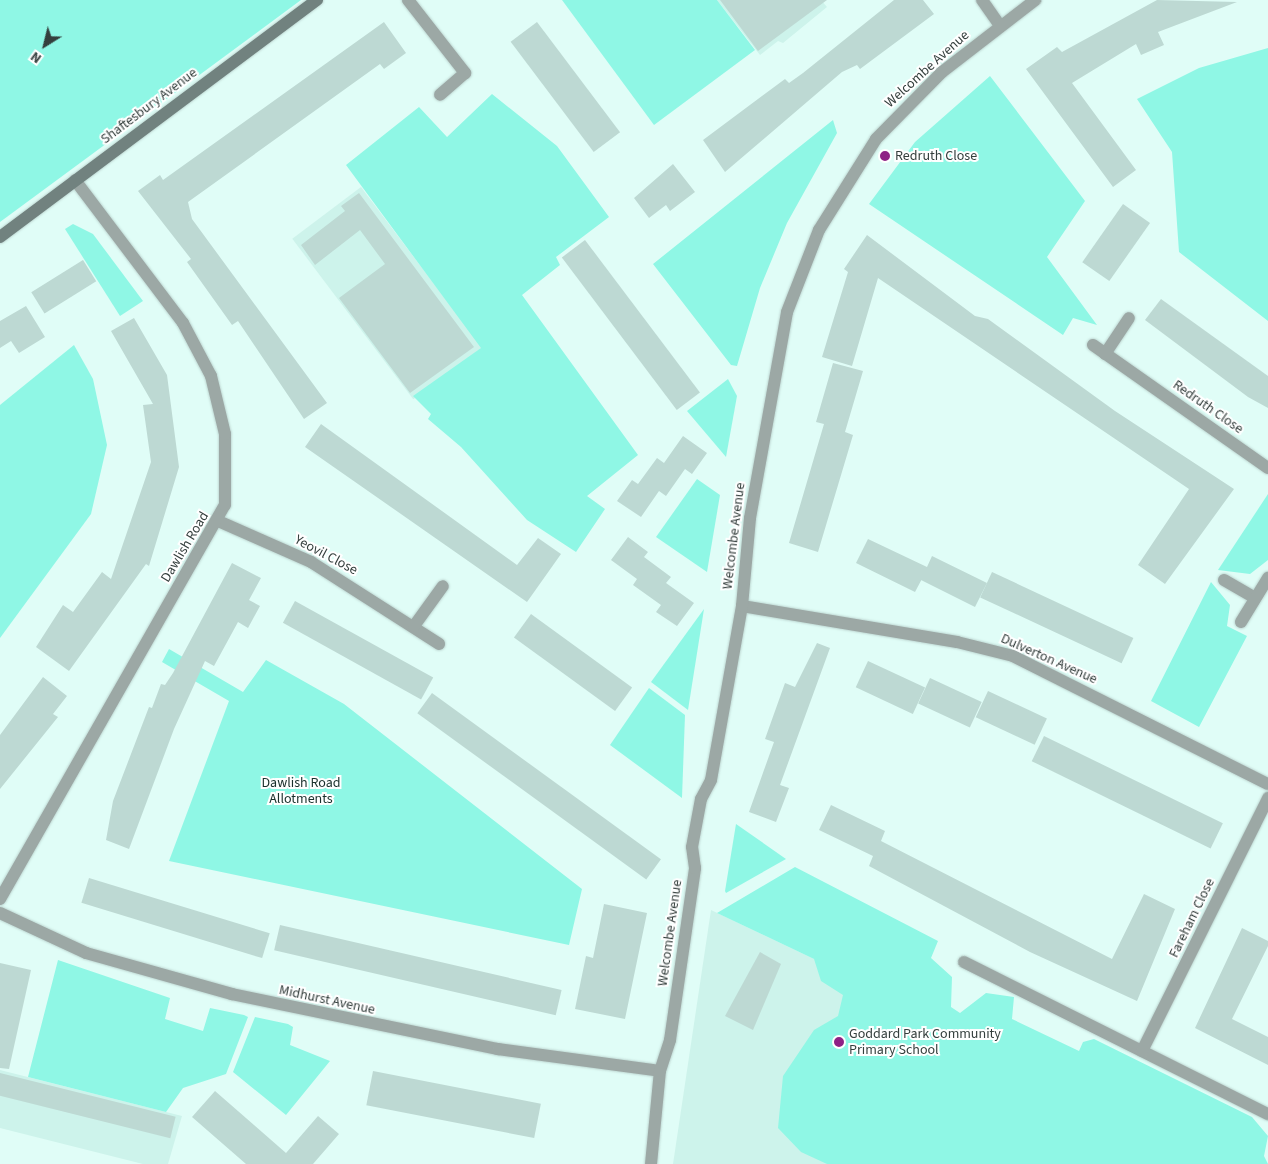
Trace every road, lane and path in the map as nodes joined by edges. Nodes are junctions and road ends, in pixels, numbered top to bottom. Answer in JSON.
{"nodes":[{"id":1,"x":317,"y":0,"type":"edge"},
{"id":2,"x":408,"y":0,"type":"edge"},
{"id":3,"x":982,"y":0,"type":"edge"},
{"id":4,"x":1034,"y":0,"type":"edge"},
{"id":5,"x":1000,"y":26,"type":"junction"},
{"id":6,"x":440,"y":95,"type":"dead end"},
{"id":7,"x":75,"y":180,"type":"junction"},
{"id":8,"x":0,"y":237,"type":"edge"},
{"id":9,"x":1129,"y":318,"type":"dead end"},
{"id":10,"x":1093,"y":344,"type":"dead end"},
{"id":11,"x":1105,"y":354,"type":"junction"},
{"id":12,"x":1268,"y":468,"type":"edge"},
{"id":13,"x":218,"y":521,"type":"junction"},
{"id":14,"x":1268,"y":578,"type":"edge"},
{"id":15,"x":1224,"y":580,"type":"dead end"},
{"id":16,"x":443,"y":586,"type":"dead end"},
{"id":17,"x":1255,"y":598,"type":"junction"},
{"id":18,"x":742,"y":606,"type":"junction"},
{"id":19,"x":1241,"y":622,"type":"dead end"},
{"id":20,"x":414,"y":626,"type":"junction"},
{"id":21,"x":439,"y":644,"type":"dead end"},
{"id":22,"x":1268,"y":784,"type":"edge"},
{"id":23,"x":1268,"y":798,"type":"edge"},
{"id":24,"x":0,"y":899,"type":"edge"},
{"id":25,"x":0,"y":913,"type":"edge"},
{"id":26,"x":964,"y":962,"type":"dead end"},
{"id":27,"x":1142,"y":1051,"type":"junction"},
{"id":28,"x":660,"y":1071,"type":"junction"},
{"id":29,"x":1268,"y":1114,"type":"edge"},
{"id":30,"x":651,"y":1164,"type":"edge"}],
"edges":[{"from":1,"to":7,"type":"street","name":"Shaftesbury Avenue"},
{"from":2,"to":6,"type":"street"},
{"from":3,"to":5,"type":"street"},
{"from":4,"to":5,"type":"street","name":"Welcombe Avenue"},
{"from":5,"to":18,"type":"street","name":"Welcombe Avenue"},
{"from":7,"to":8,"type":"street","name":"Shaftesbury Avenue"},
{"from":7,"to":13,"type":"street","name":"Dawlish Road"},
{"from":9,"to":11,"type":"street"},
{"from":10,"to":11,"type":"street","name":"Redruth Close"},
{"from":11,"to":12,"type":"street","name":"Redruth Close"},
{"from":13,"to":20,"type":"street","name":"Yeovil Close"},
{"from":13,"to":24,"type":"street","name":"Dawlish Road"},
{"from":14,"to":17,"type":"street"},
{"from":15,"to":17,"type":"street"},
{"from":16,"to":20,"type":"street"},
{"from":17,"to":19,"type":"street"},
{"from":18,"to":22,"type":"street","name":"Dulverton Avenue"},
{"from":18,"to":28,"type":"street","name":"Welcombe Avenue"},
{"from":20,"to":21,"type":"street","name":"Yeovil Close"},
{"from":23,"to":27,"type":"street","name":"Fareham Close"},
{"from":25,"to":28,"type":"street","name":"Midhurst Avenue"},
{"from":26,"to":27,"type":"street"},
{"from":27,"to":29,"type":"street"},
{"from":28,"to":30,"type":"street","name":"Welcombe Avenue"}]}
